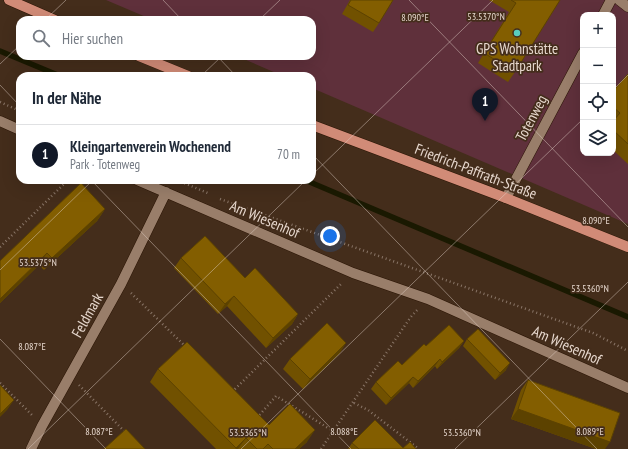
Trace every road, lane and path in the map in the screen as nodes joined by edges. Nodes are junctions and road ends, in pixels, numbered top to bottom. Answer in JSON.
{"nodes":[{"id":1,"x":9,"y":0,"type":"edge"},
{"id":2,"x":611,"y":0,"type":"edge"},
{"id":3,"x":619,"y":0,"type":"edge"},
{"id":4,"x":628,"y":7,"type":"edge"},
{"id":5,"x":605,"y":12,"type":"edge"},
{"id":6,"x":46,"y":16,"type":"edge"},
{"id":7,"x":580,"y":59,"type":"edge"},
{"id":8,"x":149,"y":60,"type":"edge"},
{"id":9,"x":178,"y":72,"type":"edge"},
{"id":10,"x":0,"y":102,"type":"edge"},
{"id":11,"x":16,"y":109,"type":"edge"},
{"id":12,"x":0,"y":122,"type":"edge"},
{"id":13,"x":316,"y":127,"type":"edge"},
{"id":14,"x":16,"y":128,"type":"edge"},
{"id":15,"x":64,"y":184,"type":"edge"},
{"id":16,"x":147,"y":184,"type":"edge"},
{"id":17,"x":187,"y":184,"type":"edge"},
{"id":18,"x":166,"y":192,"type":"junction"},
{"id":19,"x":506,"y":198,"type":"junction"},
{"id":20,"x":0,"y":247,"type":"edge"},
{"id":21,"x":628,"y":247,"type":"edge"},
{"id":22,"x":352,"y":273,"type":"junction"},
{"id":23,"x":121,"y":284,"type":"junction"},
{"id":24,"x":428,"y":299,"type":"junction"},
{"id":25,"x":188,"y":349,"type":"edge"},
{"id":26,"x":628,"y":351,"type":"edge"},
{"id":27,"x":70,"y":376,"type":"junction"},
{"id":28,"x":0,"y":383,"type":"edge"},
{"id":29,"x":226,"y":387,"type":"edge"},
{"id":30,"x":628,"y":388,"type":"edge"},
{"id":31,"x":232,"y":393,"type":"junction"},
{"id":32,"x":237,"y":398,"type":"edge"},
{"id":33,"x":354,"y":402,"type":"junction"},
{"id":34,"x":252,"y":413,"type":"edge"},
{"id":35,"x":42,"y":426,"type":"junction"},
{"id":36,"x":333,"y":431,"type":"junction"},
{"id":37,"x":127,"y":434,"type":"edge"},
{"id":38,"x":31,"y":449,"type":"edge"},
{"id":39,"x":321,"y":449,"type":"edge"},
{"id":40,"x":419,"y":449,"type":"edge"}],
"edges":[{"from":1,"to":6,"type":"main road"},
{"from":2,"to":5,"type":"street"},
{"from":3,"to":4,"type":"street"},
{"from":7,"to":19,"type":"street","name":"Totenweg"},
{"from":8,"to":9,"type":"main road"},
{"from":10,"to":11,"type":"path"},
{"from":12,"to":14,"type":"street"},
{"from":13,"to":19,"type":"main road","name":"Friedrich-Paffrath-Straße"},
{"from":15,"to":20,"type":"path"},
{"from":16,"to":18,"type":"street","name":"Am Wiesenhof"},
{"from":17,"to":26,"type":"path"},
{"from":18,"to":22,"type":"street","name":"Am Wiesenhof"},
{"from":18,"to":23,"type":"street","name":"Feldmark"},
{"from":19,"to":21,"type":"main road","name":"Friedrich-Paffrath-Straße"},
{"from":22,"to":24,"type":"street","name":"Am Wiesenhof"},
{"from":22,"to":31,"type":"path"},
{"from":23,"to":25,"type":"path"},
{"from":23,"to":27,"type":"street","name":"Feldmark"},
{"from":24,"to":30,"type":"street","name":"Am Wiesenhof"},
{"from":24,"to":33,"type":"path"},
{"from":27,"to":35,"type":"street","name":"Feldmark"},
{"from":27,"to":37,"type":"path"},
{"from":28,"to":35,"type":"path"},
{"from":29,"to":31,"type":"path"},
{"from":31,"to":32,"type":"path"},
{"from":33,"to":36,"type":"path"},
{"from":33,"to":40,"type":"path"},
{"from":34,"to":36,"type":"path"},
{"from":35,"to":38,"type":"street","name":"Feldmark"},
{"from":36,"to":39,"type":"path"}]}
